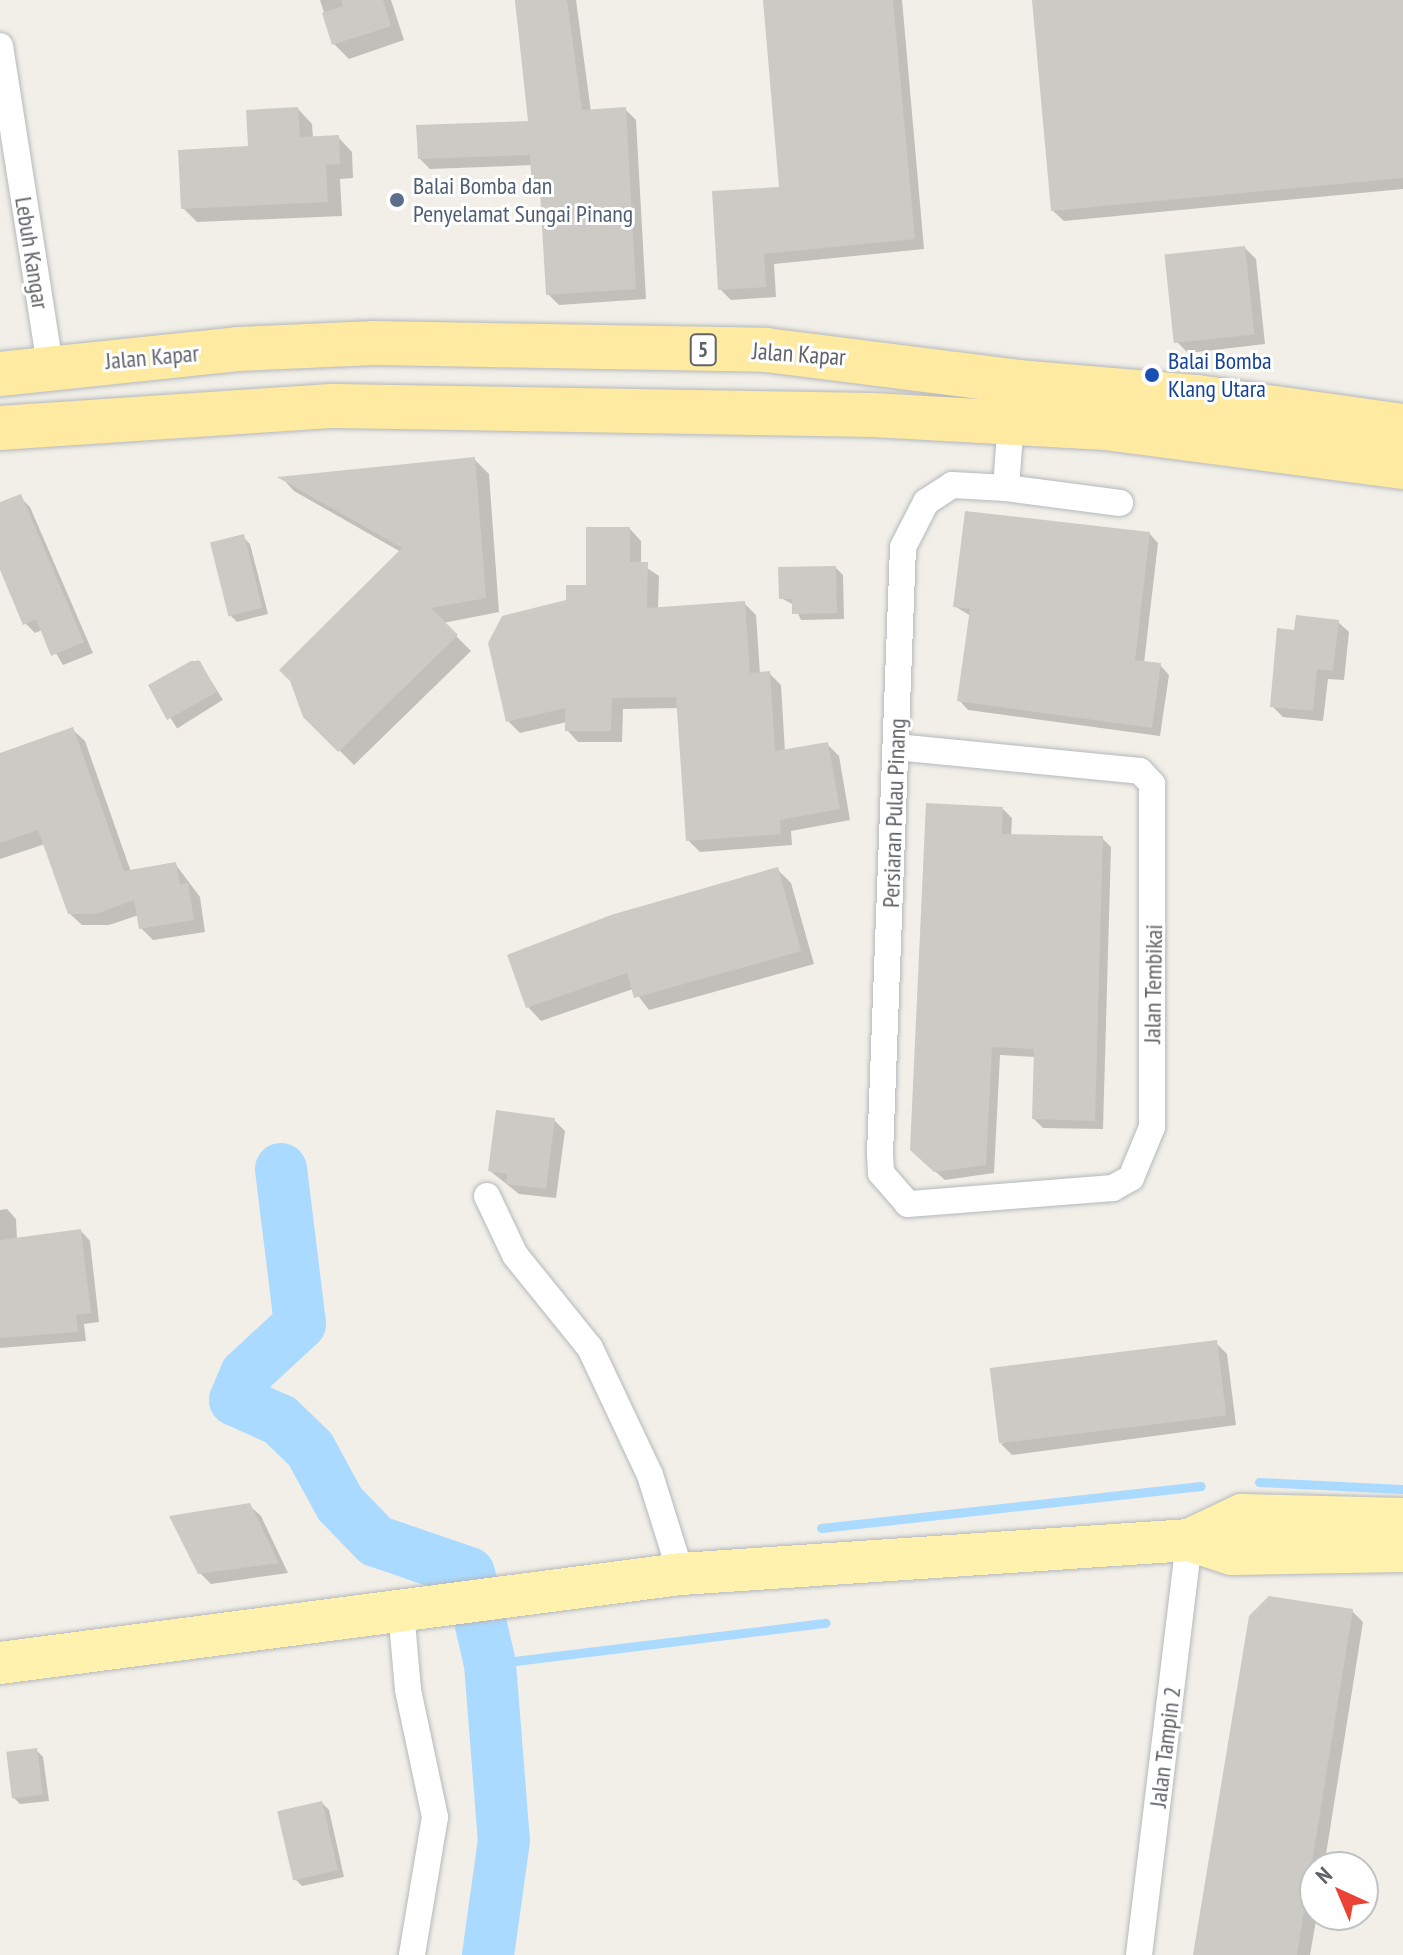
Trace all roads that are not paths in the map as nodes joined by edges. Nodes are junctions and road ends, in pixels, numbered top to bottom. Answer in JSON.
{"nodes":[{"id":1,"x":1,"y":56,"type":"edge"},
{"id":2,"x":50,"y":366,"type":"junction"},
{"id":3,"x":0,"y":374,"type":"edge"},
{"id":4,"x":1011,"y":421,"type":"junction"},
{"id":5,"x":1403,"y":426,"type":"edge"},
{"id":6,"x":0,"y":428,"type":"edge"},
{"id":7,"x":1403,"y":467,"type":"edge"},
{"id":8,"x":1006,"y":488,"type":"junction"},
{"id":9,"x":1120,"y":503,"type":"dead end"},
{"id":10,"x":896,"y":747,"type":"junction"},
{"id":11,"x":1113,"y":1188,"type":"joint"},
{"id":12,"x":487,"y":1196,"type":"dead end"},
{"id":13,"x":1403,"y":1519,"type":"edge"},
{"id":14,"x":1189,"y":1540,"type":"junction"},
{"id":15,"x":1403,"y":1551,"type":"edge"},
{"id":16,"x":681,"y":1574,"type":"junction"},
{"id":17,"x":416,"y":1609,"type":"junction"},
{"id":18,"x":0,"y":1663,"type":"edge"},
{"id":19,"x":412,"y":1955,"type":"edge"},
{"id":20,"x":1139,"y":1955,"type":"edge"}],
"edges":[{"from":1,"to":2,"type":"street","name":"Lebuh Kangar"},
{"from":2,"to":3,"type":"highway","name":"Jalan Kapar","number":"5"},
{"from":2,"to":5,"type":"highway","name":"Jalan Kapar","number":"5"},
{"from":4,"to":6,"type":"highway"},
{"from":4,"to":7,"type":"highway"},
{"from":4,"to":8,"type":"street"},
{"from":8,"to":9,"type":"street","name":"Persiaran Pulau Pinang"},
{"from":8,"to":10,"type":"street","name":"Persiaran Pulau Pinang"},
{"from":10,"to":11,"type":"street","name":"Persiaran Pulau Pinang"},
{"from":10,"to":11,"type":"street","name":"Jalan Tembikai"},
{"from":12,"to":16,"type":"street"},
{"from":13,"to":14,"type":"main road"},
{"from":14,"to":15,"type":"main road"},
{"from":14,"to":16,"type":"main road"},
{"from":14,"to":20,"type":"street","name":"Jalan Tampin 2"},
{"from":16,"to":17,"type":"main road"},
{"from":17,"to":18,"type":"main road"},
{"from":17,"to":19,"type":"street"}]}
